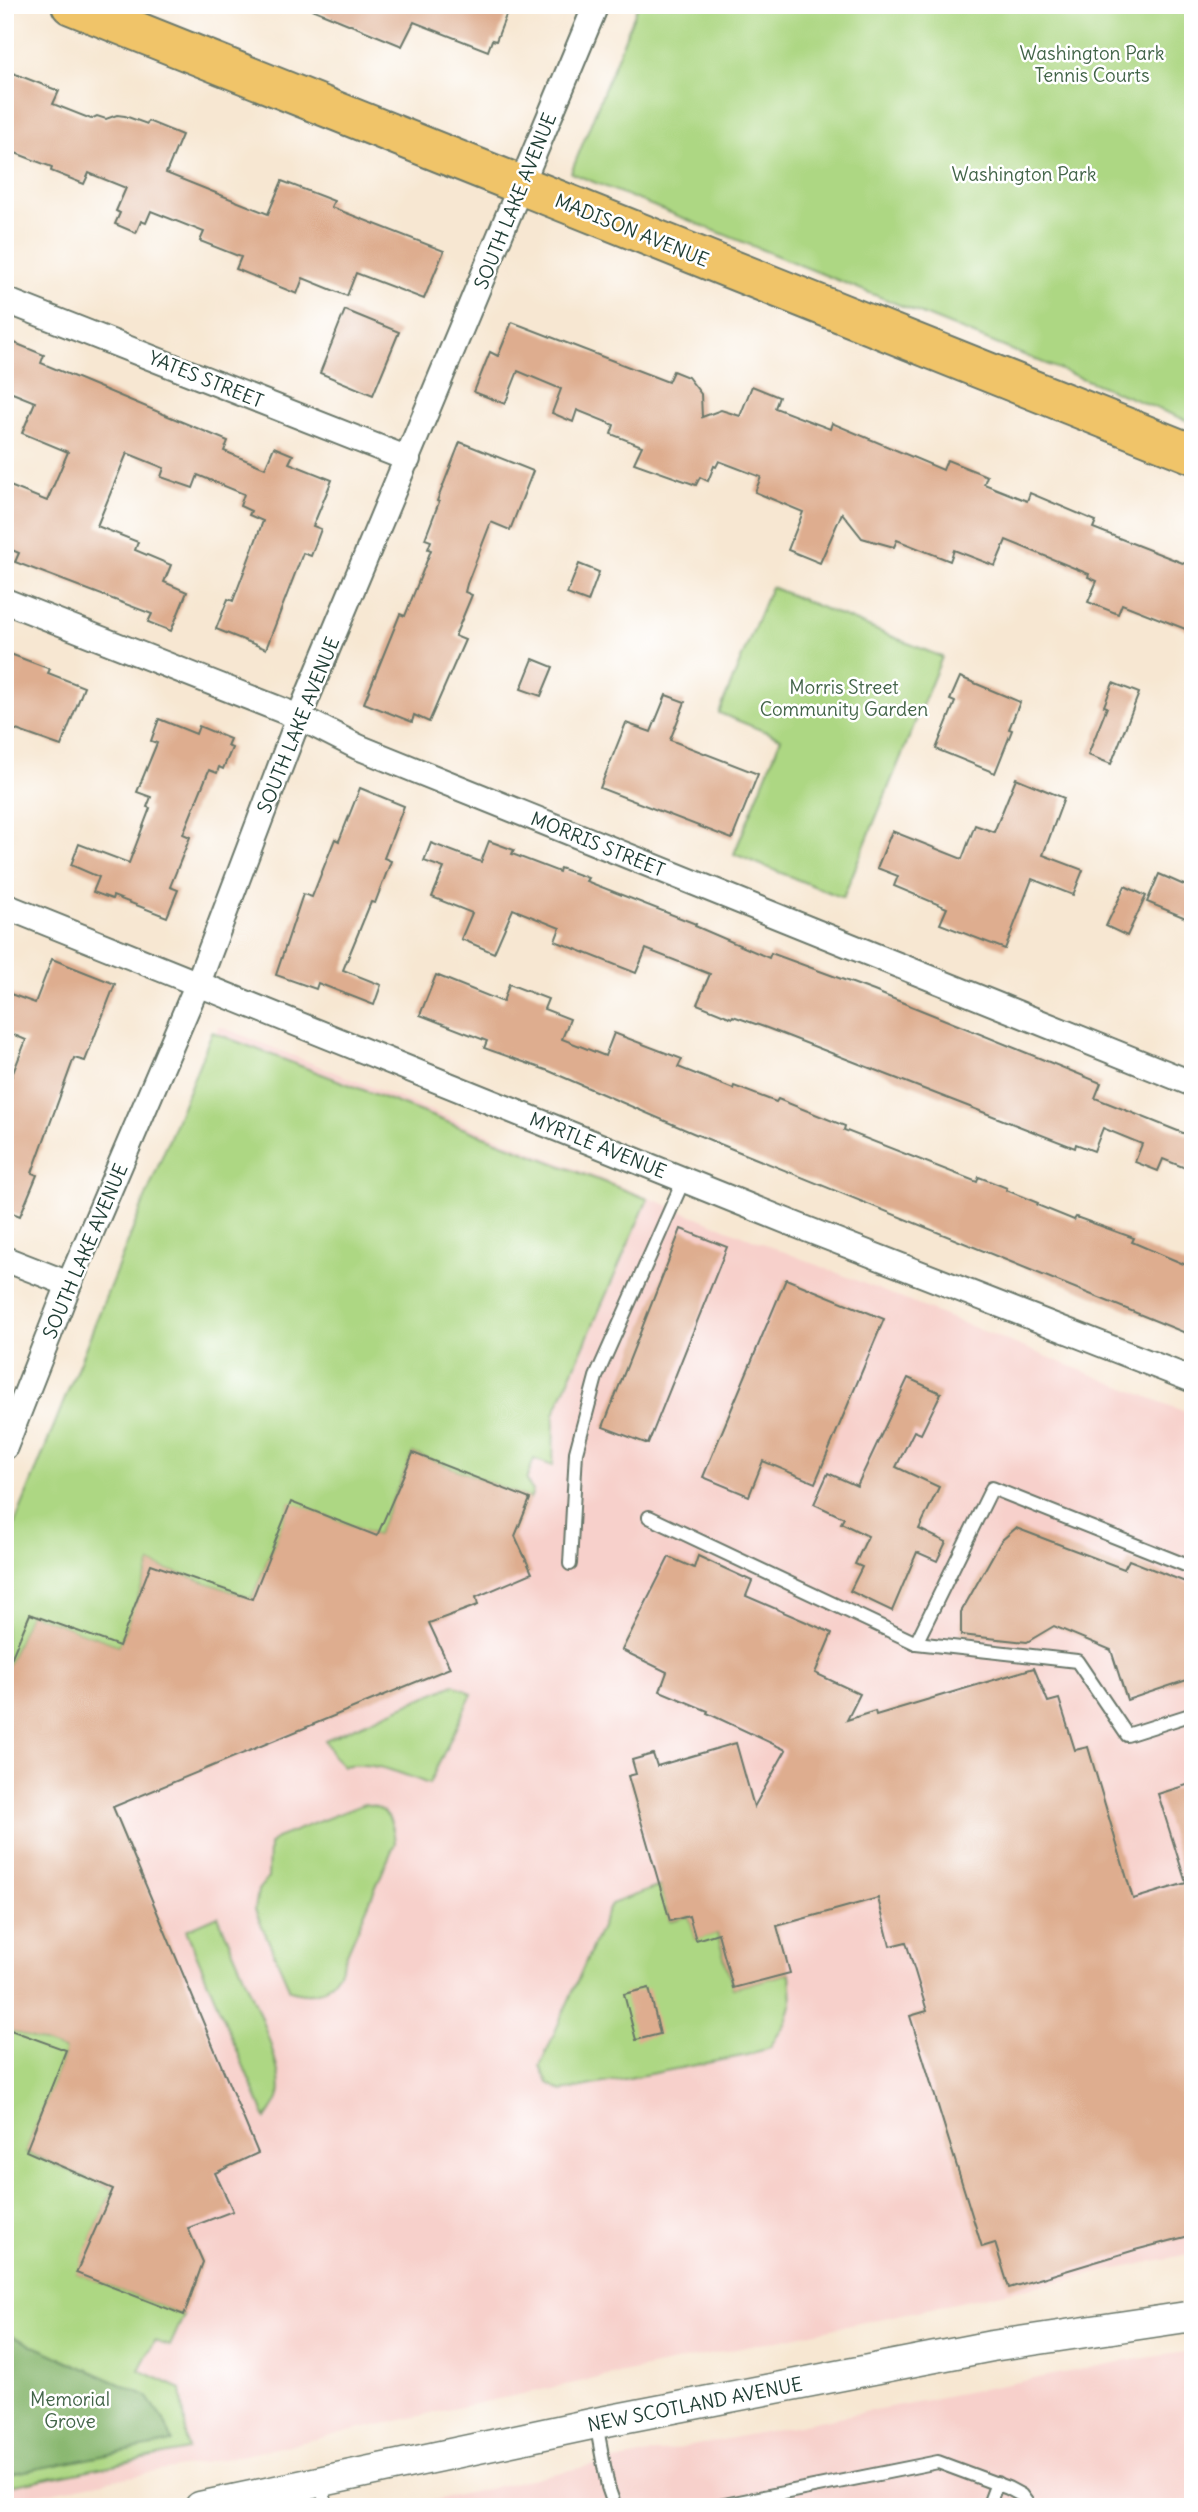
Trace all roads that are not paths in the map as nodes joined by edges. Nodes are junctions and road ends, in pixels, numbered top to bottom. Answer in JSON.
{"nodes":[{"id":1,"x":71,"y":5,"type":"edge"},
{"id":2,"x":596,"y":5,"type":"edge"},
{"id":3,"x":522,"y":186,"type":"junction"},
{"id":4,"x":5,"y":300,"type":"edge"},
{"id":5,"x":1193,"y":454,"type":"edge"},
{"id":6,"x":408,"y":459,"type":"junction"},
{"id":7,"x":5,"y":601,"type":"edge"},
{"id":8,"x":299,"y":717,"type":"junction"},
{"id":9,"x":5,"y":906,"type":"edge"},
{"id":10,"x":198,"y":983,"type":"junction"},
{"id":11,"x":1193,"y":1084,"type":"edge"},
{"id":12,"x":684,"y":1179,"type":"junction"},
{"id":13,"x":5,"y":1259,"type":"edge"},
{"id":14,"x":69,"y":1284,"type":"junction"},
{"id":15,"x":1193,"y":1380,"type":"edge"},
{"id":16,"x":5,"y":1447,"type":"edge"},
{"id":17,"x":649,"y":1517,"type":"dead end"},
{"id":18,"x":570,"y":1564,"type":"dead end"},
{"id":19,"x":1193,"y":1568,"type":"edge"},
{"id":20,"x":916,"y":1643,"type":"junction"},
{"id":21,"x":1193,"y":1714,"type":"edge"},
{"id":22,"x":1193,"y":2316,"type":"edge"},
{"id":23,"x":596,"y":2423,"type":"junction"},
{"id":24,"x":997,"y":2483,"type":"junction"},
{"id":25,"x":323,"y":2494,"type":"edge"},
{"id":26,"x":200,"y":2507,"type":"edge"},
{"id":27,"x":615,"y":2507,"type":"edge"},
{"id":28,"x":714,"y":2507,"type":"edge"},
{"id":29,"x":988,"y":2507,"type":"edge"},
{"id":30,"x":1030,"y":2507,"type":"edge"}],
"edges":[{"from":1,"to":3,"type":"main road","name":"MADISON AVENUE"},
{"from":2,"to":3,"type":"street","name":"SOUTH LAKE AVENUE"},
{"from":3,"to":5,"type":"main road","name":"MADISON AVENUE"},
{"from":3,"to":6,"type":"street","name":"SOUTH LAKE AVENUE"},
{"from":4,"to":6,"type":"street","name":"YATES STREET"},
{"from":6,"to":8,"type":"street","name":"SOUTH LAKE AVENUE"},
{"from":7,"to":8,"type":"street","name":"MORRIS STREET"},
{"from":8,"to":10,"type":"street","name":"SOUTH LAKE AVENUE"},
{"from":8,"to":11,"type":"street","name":"MORRIS STREET"},
{"from":9,"to":10,"type":"street","name":"MYRTLE AVENUE"},
{"from":10,"to":12,"type":"street","name":"MYRTLE AVENUE"},
{"from":10,"to":14,"type":"street","name":"SOUTH LAKE AVENUE"},
{"from":12,"to":15,"type":"street","name":"MYRTLE AVENUE"},
{"from":12,"to":18,"type":"lane"},
{"from":13,"to":14,"type":"street"},
{"from":14,"to":16,"type":"street","name":"SOUTH LAKE AVENUE"},
{"from":17,"to":20,"type":"lane"},
{"from":19,"to":20,"type":"lane"},
{"from":20,"to":21,"type":"lane"},
{"from":22,"to":23,"type":"street","name":"NEW SCOTLAND AVENUE"},
{"from":23,"to":25,"type":"street","name":"NEW SCOTLAND AVENUE"},
{"from":23,"to":27,"type":"lane"},
{"from":24,"to":28,"type":"lane"},
{"from":24,"to":29,"type":"lane"},
{"from":24,"to":30,"type":"lane"},
{"from":25,"to":26,"type":"street","name":"NEW SCOTLAND AVENUE"}]}
